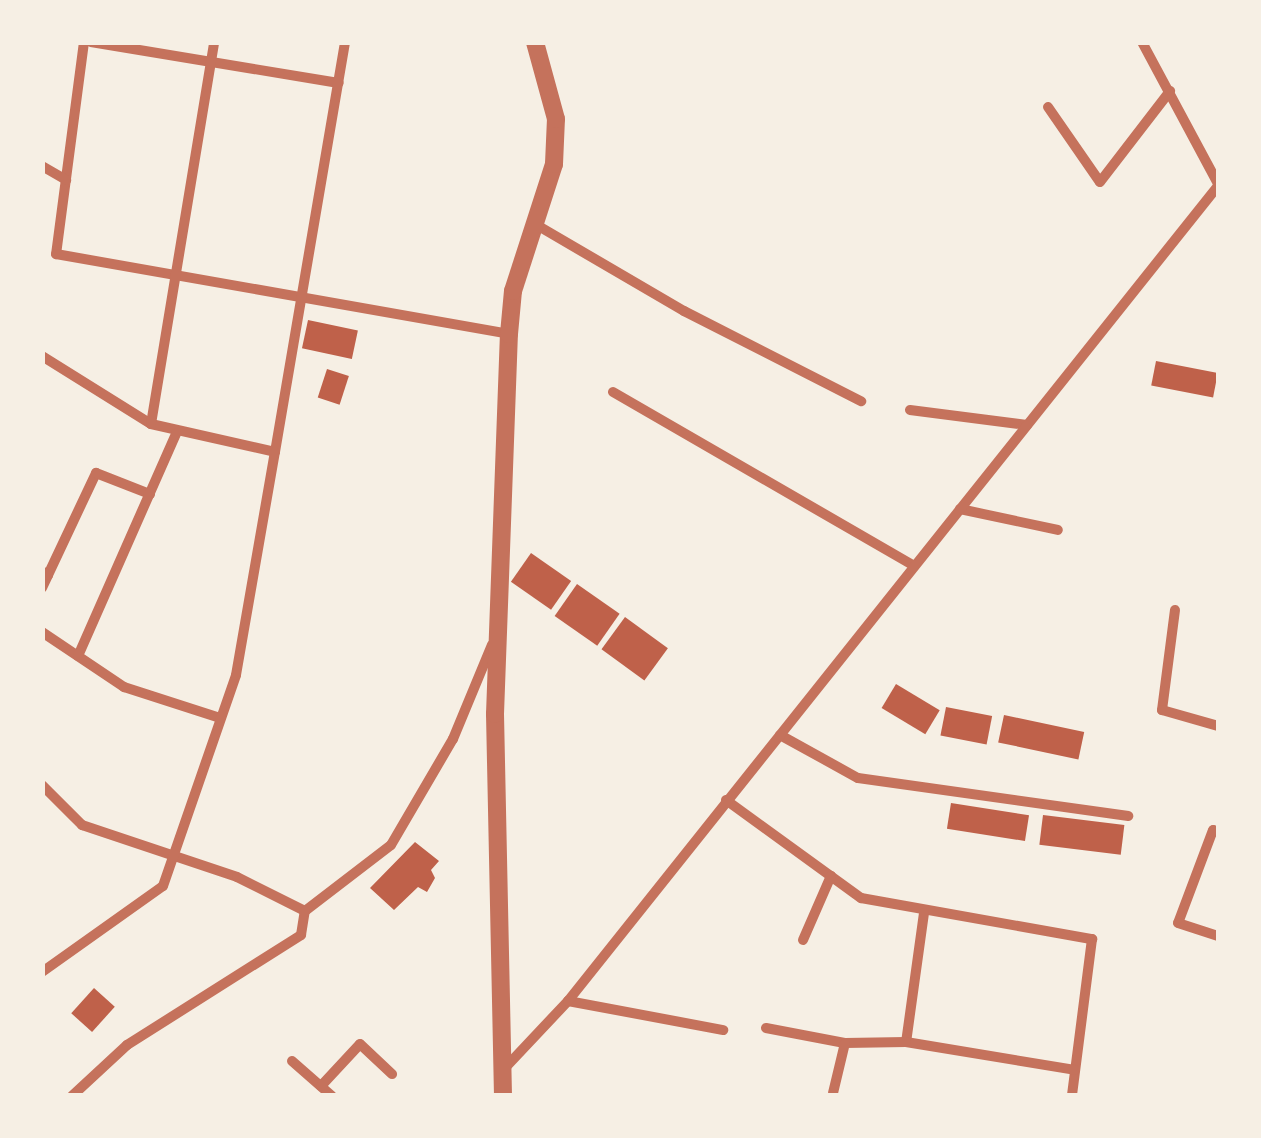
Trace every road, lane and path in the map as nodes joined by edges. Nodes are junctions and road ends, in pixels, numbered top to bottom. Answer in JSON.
{"nodes":[{"id":1,"x":88,"y":42,"type":"edge"},
{"id":2,"x":214,"y":42,"type":"edge"},
{"id":3,"x":345,"y":42,"type":"edge"},
{"id":4,"x":535,"y":42,"type":"edge"},
{"id":5,"x":1142,"y":42,"type":"edge"},
{"id":6,"x":210,"y":62,"type":"junction"},
{"id":7,"x":338,"y":83,"type":"junction"},
{"id":8,"x":1170,"y":91,"type":"junction"},
{"id":9,"x":1048,"y":106,"type":"dead end"},
{"id":10,"x":42,"y":166,"type":"edge"},
{"id":11,"x":66,"y":180,"type":"junction"},
{"id":12,"x":1218,"y":185,"type":"edge"},
{"id":13,"x":535,"y":224,"type":"junction"},
{"id":14,"x":179,"y":279,"type":"junction"},
{"id":15,"x":304,"y":298,"type":"junction"},
{"id":16,"x":509,"y":334,"type":"junction"},
{"id":17,"x":42,"y":356,"type":"edge"},
{"id":18,"x":614,"y":392,"type":"dead end"},
{"id":19,"x":861,"y":401,"type":"dead end"},
{"id":20,"x":910,"y":410,"type":"dead end"},
{"id":21,"x":151,"y":424,"type":"junction"},
{"id":22,"x":1027,"y":425,"type":"junction"},
{"id":23,"x":176,"y":434,"type":"junction"},
{"id":24,"x":275,"y":452,"type":"junction"},
{"id":25,"x":150,"y":494,"type":"junction"},
{"id":26,"x":960,"y":509,"type":"junction"},
{"id":27,"x":1058,"y":530,"type":"dead end"},
{"id":28,"x":914,"y":566,"type":"junction"},
{"id":29,"x":46,"y":573,"type":"edge"},
{"id":30,"x":42,"y":588,"type":"edge"},
{"id":31,"x":1176,"y":610,"type":"dead end"},
{"id":32,"x":42,"y":632,"type":"edge"},
{"id":33,"x":497,"y":634,"type":"junction"},
{"id":34,"x":78,"y":656,"type":"junction"},
{"id":35,"x":220,"y":718,"type":"junction"},
{"id":36,"x":1218,"y":726,"type":"edge"},
{"id":37,"x":780,"y":734,"type":"junction"},
{"id":38,"x":42,"y":785,"type":"edge"},
{"id":39,"x":726,"y":800,"type":"junction"},
{"id":40,"x":1128,"y":816,"type":"dead end"},
{"id":41,"x":1218,"y":832,"type":"edge"},
{"id":42,"x":174,"y":860,"type":"junction"},
{"id":43,"x":831,"y":876,"type":"junction"},
{"id":44,"x":305,"y":911,"type":"junction"},
{"id":45,"x":924,"y":912,"type":"junction"},
{"id":46,"x":1218,"y":936,"type":"edge"},
{"id":47,"x":803,"y":940,"type":"dead end"},
{"id":48,"x":42,"y":972,"type":"edge"},
{"id":49,"x":568,"y":1002,"type":"junction"},
{"id":50,"x":766,"y":1028,"type":"dead end"},
{"id":51,"x":722,"y":1030,"type":"dead end"},
{"id":52,"x":906,"y":1042,"type":"junction"},
{"id":53,"x":845,"y":1043,"type":"junction"},
{"id":54,"x":292,"y":1060,"type":"dead end"},
{"id":55,"x":503,"y":1070,"type":"junction"},
{"id":56,"x":1075,"y":1070,"type":"junction"},
{"id":57,"x":392,"y":1074,"type":"dead end"},
{"id":58,"x":321,"y":1086,"type":"junction"},
{"id":59,"x":832,"y":1093,"type":"dead end"},
{"id":60,"x":72,"y":1096,"type":"edge"},
{"id":61,"x":332,"y":1096,"type":"edge"},
{"id":62,"x":503,"y":1096,"type":"edge"},
{"id":63,"x":1072,"y":1096,"type":"edge"}],
"edges":[{"from":1,"to":6,"type":"street"},
{"from":1,"to":11,"type":"street"},
{"from":2,"to":6,"type":"street"},
{"from":3,"to":7,"type":"street"},
{"from":4,"to":13,"type":"street"},
{"from":5,"to":8,"type":"street"},
{"from":6,"to":7,"type":"street"},
{"from":6,"to":14,"type":"street"},
{"from":7,"to":15,"type":"street"},
{"from":8,"to":9,"type":"street"},
{"from":8,"to":12,"type":"street"},
{"from":10,"to":11,"type":"street"},
{"from":11,"to":14,"type":"street"},
{"from":12,"to":22,"type":"street"},
{"from":13,"to":16,"type":"street"},
{"from":13,"to":19,"type":"street"},
{"from":14,"to":15,"type":"street"},
{"from":14,"to":21,"type":"street"},
{"from":15,"to":16,"type":"street"},
{"from":15,"to":24,"type":"street"},
{"from":16,"to":33,"type":"street"},
{"from":17,"to":21,"type":"street"},
{"from":18,"to":28,"type":"street"},
{"from":20,"to":22,"type":"street"},
{"from":21,"to":23,"type":"street"},
{"from":22,"to":26,"type":"street"},
{"from":23,"to":24,"type":"street"},
{"from":23,"to":25,"type":"street"},
{"from":24,"to":35,"type":"street"},
{"from":25,"to":29,"type":"street"},
{"from":25,"to":34,"type":"street"},
{"from":26,"to":27,"type":"street"},
{"from":26,"to":28,"type":"street"},
{"from":28,"to":37,"type":"street"},
{"from":29,"to":30,"type":"street"},
{"from":31,"to":36,"type":"street"},
{"from":32,"to":34,"type":"street"},
{"from":33,"to":44,"type":"street"},
{"from":33,"to":55,"type":"street"},
{"from":34,"to":35,"type":"street"},
{"from":35,"to":42,"type":"street"},
{"from":37,"to":39,"type":"street"},
{"from":37,"to":40,"type":"street"},
{"from":38,"to":42,"type":"street"},
{"from":39,"to":43,"type":"street"},
{"from":39,"to":49,"type":"street"},
{"from":41,"to":46,"type":"street"},
{"from":42,"to":44,"type":"street"},
{"from":42,"to":48,"type":"street"},
{"from":43,"to":45,"type":"street"},
{"from":43,"to":47,"type":"street"},
{"from":44,"to":60,"type":"street"},
{"from":45,"to":52,"type":"street"},
{"from":45,"to":56,"type":"street"},
{"from":49,"to":51,"type":"street"},
{"from":49,"to":55,"type":"street"},
{"from":50,"to":53,"type":"street"},
{"from":52,"to":53,"type":"street"},
{"from":52,"to":56,"type":"street"},
{"from":53,"to":59,"type":"street"},
{"from":54,"to":58,"type":"street"},
{"from":55,"to":62,"type":"street"},
{"from":56,"to":63,"type":"street"},
{"from":57,"to":58,"type":"street"},
{"from":58,"to":61,"type":"street"}]}
